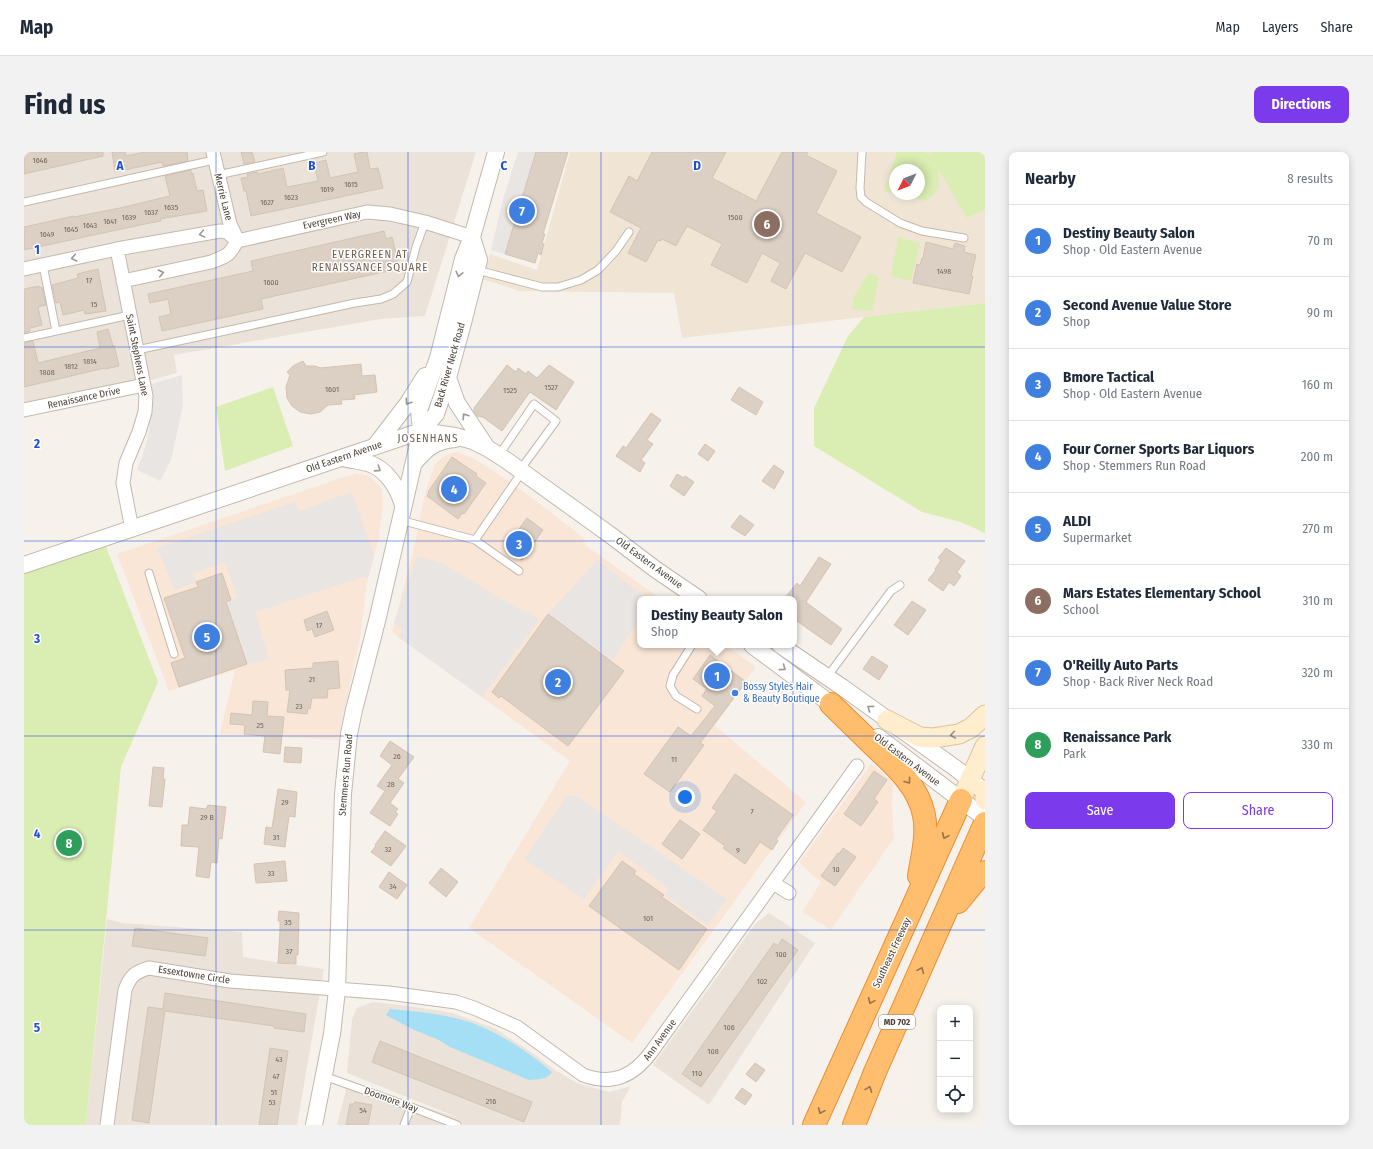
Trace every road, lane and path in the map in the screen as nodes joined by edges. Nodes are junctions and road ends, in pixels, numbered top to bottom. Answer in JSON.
{"nodes":[{"id":1,"x":323,"y":152,"type":"edge"},
{"id":2,"x":496,"y":152,"type":"edge"},
{"id":3,"x":862,"y":152,"type":"edge"},
{"id":4,"x":214,"y":156,"type":"edge"},
{"id":5,"x":218,"y":175,"type":"junction"},
{"id":6,"x":24,"y":202,"type":"edge"},
{"id":7,"x":425,"y":222,"type":"junction"},
{"id":8,"x":629,"y":232,"type":"dead end"},
{"id":9,"x":472,"y":237,"type":"junction"},
{"id":10,"x":964,"y":238,"type":"dead end"},
{"id":11,"x":237,"y":241,"type":"junction"},
{"id":12,"x":117,"y":249,"type":"junction"},
{"id":13,"x":42,"y":265,"type":"junction"},
{"id":14,"x":24,"y":269,"type":"edge"},
{"id":15,"x":477,"y":270,"type":"junction"},
{"id":16,"x":123,"y":281,"type":"junction"},
{"id":17,"x":130,"y":315,"type":"junction"},
{"id":18,"x":56,"y":331,"type":"junction"},
{"id":19,"x":24,"y":338,"type":"edge"},
{"id":20,"x":137,"y":350,"type":"junction"},
{"id":21,"x":438,"y":358,"type":"junction"},
{"id":22,"x":448,"y":378,"type":"junction"},
{"id":23,"x":144,"y":385,"type":"junction"},
{"id":24,"x":24,"y":410,"type":"edge"},
{"id":25,"x":420,"y":431,"type":"junction"},
{"id":26,"x":463,"y":438,"type":"junction"},
{"id":27,"x":375,"y":446,"type":"junction"},
{"id":28,"x":493,"y":452,"type":"junction"},
{"id":29,"x":341,"y":458,"type":"junction"},
{"id":30,"x":413,"y":464,"type":"junction"},
{"id":31,"x":521,"y":471,"type":"junction"},
{"id":32,"x":402,"y":513,"type":"junction"},
{"id":33,"x":132,"y":529,"type":"junction"},
{"id":34,"x":475,"y":540,"type":"junction"},
{"id":35,"x":24,"y":565,"type":"edge"},
{"id":36,"x":519,"y":571,"type":"dead end"},
{"id":37,"x":149,"y":573,"type":"dead end"},
{"id":38,"x":900,"y":585,"type":"dead end"},
{"id":39,"x":695,"y":596,"type":"edge"},
{"id":40,"x":690,"y":648,"type":"edge"},
{"id":41,"x":756,"y":648,"type":"edge"},
{"id":42,"x":784,"y":648,"type":"edge"},
{"id":43,"x":174,"y":654,"type":"dead end"},
{"id":44,"x":827,"y":677,"type":"junction"},
{"id":45,"x":831,"y":704,"type":"junction"},
{"id":46,"x":697,"y":710,"type":"dead end"},
{"id":47,"x":985,"y":715,"type":"edge"},
{"id":48,"x":886,"y":720,"type":"junction"},
{"id":49,"x":985,"y":746,"type":"edge"},
{"id":50,"x":857,"y":766,"type":"dead end"},
{"id":51,"x":982,"y":791,"type":"edge"},
{"id":52,"x":961,"y":800,"type":"junction"},
{"id":53,"x":985,"y":818,"type":"edge"},
{"id":54,"x":985,"y":823,"type":"edge"},
{"id":55,"x":985,"y":872,"type":"edge"},
{"id":56,"x":774,"y":883,"type":"junction"},
{"id":57,"x":789,"y":893,"type":"dead end"},
{"id":58,"x":913,"y":907,"type":"junction"},
{"id":59,"x":943,"y":920,"type":"junction"},
{"id":60,"x":337,"y":990,"type":"junction"},
{"id":61,"x":324,"y":1076,"type":"junction"},
{"id":62,"x":411,"y":1107,"type":"junction"},
{"id":63,"x":107,"y":1125,"type":"edge"},
{"id":64,"x":314,"y":1125,"type":"edge"},
{"id":65,"x":404,"y":1125,"type":"edge"},
{"id":66,"x":457,"y":1125,"type":"edge"},
{"id":67,"x":814,"y":1125,"type":"edge"},
{"id":68,"x":854,"y":1125,"type":"edge"}],
"edges":[{"from":1,"to":5,"type":"lane"},
{"from":2,"to":9,"type":"street","name":"Back River Neck Road"},
{"from":3,"to":10,"type":"lane"},
{"from":4,"to":5,"type":"street","name":"Merrie Lane"},
{"from":4,"to":6,"type":"lane"},
{"from":5,"to":11,"type":"street","name":"Merrie Lane"},
{"from":7,"to":9,"type":"street","name":"Evergreen Way"},
{"from":7,"to":11,"type":"street","name":"Evergreen Way"},
{"from":7,"to":20,"type":"lane"},
{"from":8,"to":15,"type":"lane"},
{"from":9,"to":15,"type":"street","name":"Back River Neck Road"},
{"from":9,"to":21,"type":"street","name":"Back River Neck Road","one_way":true},
{"from":11,"to":12,"type":"street","one_way":true},
{"from":16,"to":11,"type":"street","one_way":true},
{"from":12,"to":13,"type":"street","one_way":true},
{"from":12,"to":16,"type":"street","name":"Saint Stephens Lane"},
{"from":13,"to":14,"type":"street"},
{"from":13,"to":18,"type":"lane"},
{"from":15,"to":22,"type":"street","name":"Back River Neck Road"},
{"from":16,"to":17,"type":"street","name":"Saint Stephens Lane"},
{"from":17,"to":18,"type":"lane"},
{"from":17,"to":20,"type":"street","name":"Saint Stephens Lane"},
{"from":18,"to":19,"type":"lane"},
{"from":20,"to":23,"type":"street","name":"Saint Stephens Lane"},
{"from":21,"to":25,"type":"street","name":"Back River Neck Road"},
{"from":21,"to":27,"type":"street","one_way":true},
{"from":22,"to":25,"type":"street","name":"Back River Neck Road"},
{"from":28,"to":22,"type":"street","one_way":true},
{"from":23,"to":24,"type":"street","name":"Renaissance Drive"},
{"from":23,"to":33,"type":"street","name":"Saint Stephens Lane"},
{"from":25,"to":26,"type":"street","name":"Old Eastern Avenue"},
{"from":25,"to":27,"type":"street","name":"Old Eastern Avenue"},
{"from":25,"to":30,"type":"street","name":"Stemmers Run Road"},
{"from":26,"to":28,"type":"street","name":"Old Eastern Avenue"},
{"from":26,"to":30,"type":"street"},
{"from":27,"to":29,"type":"street","name":"Old Eastern Avenue"},
{"from":28,"to":31,"type":"street","name":"Old Eastern Avenue"},
{"from":28,"to":31,"type":"lane"},
{"from":29,"to":32,"type":"street","one_way":true},
{"from":29,"to":33,"type":"street","name":"Old Eastern Avenue"},
{"from":30,"to":32,"type":"street","name":"Stemmers Run Road"},
{"from":31,"to":34,"type":"lane"},
{"from":31,"to":39,"type":"street","name":"Old Eastern Avenue"},
{"from":32,"to":34,"type":"lane"},
{"from":32,"to":60,"type":"street","name":"Stemmers Run Road"},
{"from":33,"to":35,"type":"street","name":"Old Eastern Avenue"},
{"from":34,"to":36,"type":"lane"},
{"from":37,"to":43,"type":"lane"},
{"from":38,"to":44,"type":"lane"},
{"from":40,"to":46,"type":"lane"},
{"from":41,"to":45,"type":"street","name":"Old Eastern Avenue","one_way":true},
{"from":42,"to":44,"type":"street","name":"Old Eastern Avenue"},
{"from":48,"to":44,"type":"street","name":"Old Eastern Avenue","one_way":true},
{"from":45,"to":52,"type":"street","name":"Old Eastern Avenue"},
{"from":45,"to":58,"type":"highway","one_way":true},
{"from":47,"to":48,"type":"main road","one_way":true},
{"from":48,"to":51,"type":"street","name":"Old Eastern Avenue"},
{"from":49,"to":51,"type":"main road","number":"MD 702"},
{"from":50,"to":56,"type":"street","name":"Ann Avenue"},
{"from":51,"to":52,"type":"main road","name":"Southeast Freeway","number":"MD 702"},
{"from":52,"to":53,"type":"street","name":"Old Eastern Avenue"},
{"from":52,"to":58,"type":"highway","name":"Southeast Freeway","number":"MD 702","one_way":true},
{"from":54,"to":59,"type":"highway","number":"MD 702"},
{"from":55,"to":59,"type":"highway"},
{"from":56,"to":57,"type":"street"},
{"from":56,"to":60,"type":"street","name":"Ann Avenue"},
{"from":58,"to":67,"type":"highway","name":"Southeast Freeway","number":"MD 702","one_way":true},
{"from":68,"to":59,"type":"highway","number":"MD 702","one_way":true},
{"from":60,"to":61,"type":"street","name":"Stemmers Run Road"},
{"from":60,"to":63,"type":"street","name":"Essextowne Circle"},
{"from":61,"to":62,"type":"lane","name":"Doomore Way"},
{"from":61,"to":64,"type":"street","name":"Stemmers Run Road"},
{"from":62,"to":65,"type":"lane"},
{"from":62,"to":66,"type":"lane","name":"Doomore Way"}]}
